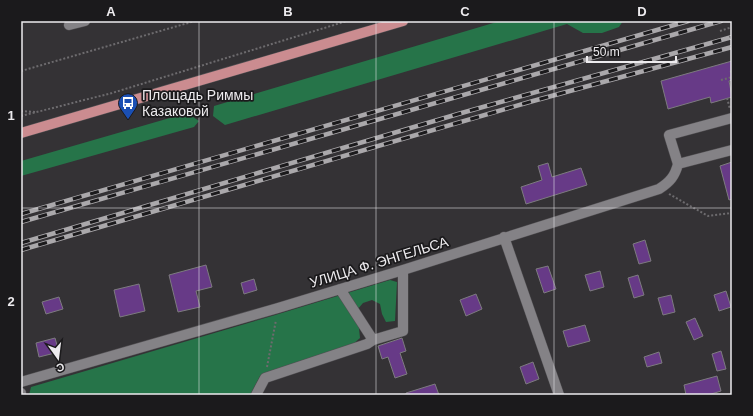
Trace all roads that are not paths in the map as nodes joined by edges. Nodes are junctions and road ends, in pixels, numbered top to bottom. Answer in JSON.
{"nodes":[{"id":1,"x":85,"y":21,"type":"edge"},
{"id":2,"x":403,"y":21,"type":"edge"},
{"id":3,"x":69,"y":25,"type":"dead end"},
{"id":4,"x":732,"y":118,"type":"edge"},
{"id":5,"x":21,"y":133,"type":"edge"},
{"id":6,"x":732,"y":150,"type":"edge"},
{"id":7,"x":678,"y":164,"type":"junction"},
{"id":8,"x":504,"y":237,"type":"junction"},
{"id":9,"x":403,"y":270,"type":"junction"},
{"id":10,"x":340,"y":289,"type":"junction"},
{"id":11,"x":373,"y":340,"type":"junction"},
{"id":12,"x":21,"y":382,"type":"edge"},
{"id":13,"x":256,"y":395,"type":"edge"},
{"id":14,"x":559,"y":395,"type":"edge"}],
"edges":[{"from":1,"to":3,"type":"street"},
{"from":2,"to":5,"type":"main road"},
{"from":4,"to":7,"type":"street"},
{"from":6,"to":7,"type":"street"},
{"from":7,"to":8,"type":"street","name":"УЛИЦА Ф. ЭНГЕЛЬСА"},
{"from":8,"to":9,"type":"street","name":"УЛИЦА Ф. ЭНГЕЛЬСА"},
{"from":8,"to":14,"type":"street"},
{"from":9,"to":10,"type":"street","name":"УЛИЦА Ф. ЭНГЕЛЬСА"},
{"from":9,"to":11,"type":"street"},
{"from":10,"to":11,"type":"street"},
{"from":10,"to":12,"type":"street","name":"УЛИЦА Ф. ЭНГЕЛЬСА"},
{"from":11,"to":13,"type":"street"}]}
